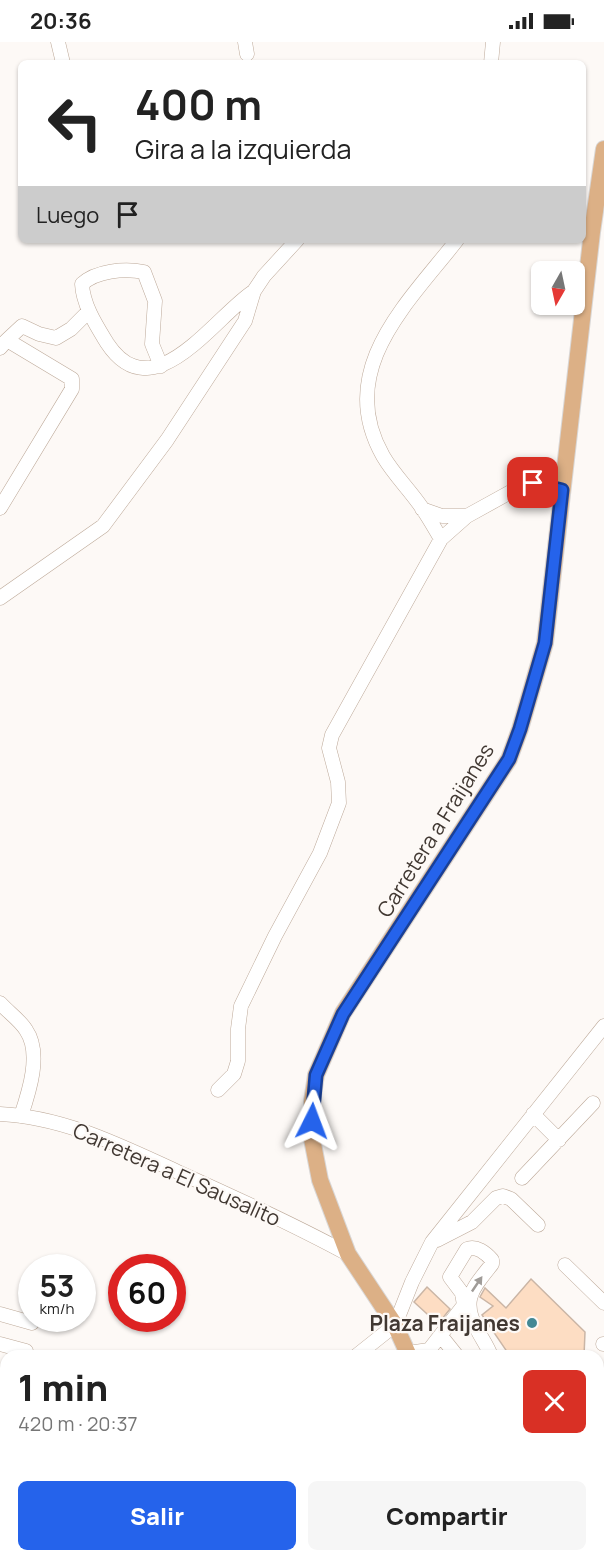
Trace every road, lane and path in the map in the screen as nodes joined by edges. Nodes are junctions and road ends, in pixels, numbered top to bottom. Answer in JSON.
{"nodes":[{"id":1,"x":58,"y":42,"type":"edge"},
{"id":2,"x":493,"y":42,"type":"edge"},
{"id":3,"x":62,"y":60,"type":"edge"},
{"id":4,"x":491,"y":60,"type":"edge"},
{"id":5,"x":604,"y":149,"type":"edge"},
{"id":6,"x":294,"y":243,"type":"edge"},
{"id":7,"x":455,"y":243,"type":"edge"},
{"id":8,"x":254,"y":291,"type":"junction"},
{"id":9,"x":89,"y":311,"type":"junction"},
{"id":10,"x":4,"y":344,"type":"edge"},
{"id":11,"x":161,"y":366,"type":"junction"},
{"id":12,"x":562,"y":490,"type":"junction"},
{"id":13,"x":0,"y":508,"type":"edge"},
{"id":14,"x":422,"y":509,"type":"junction"},
{"id":15,"x":467,"y":516,"type":"junction"},
{"id":16,"x":441,"y":539,"type":"junction"},
{"id":17,"x":0,"y":598,"type":"edge"},
{"id":18,"x":0,"y":1003,"type":"edge"},
{"id":19,"x":604,"y":1026,"type":"edge"},
{"id":20,"x":218,"y":1090,"type":"dead end"},
{"id":21,"x":593,"y":1103,"type":"dead end"},
{"id":22,"x":533,"y":1113,"type":"junction"},
{"id":23,"x":11,"y":1115,"type":"edge"},
{"id":24,"x":0,"y":1125,"type":"edge"},
{"id":25,"x":559,"y":1140,"type":"junction"},
{"id":26,"x":522,"y":1178,"type":"dead end"},
{"id":27,"x":538,"y":1225,"type":"dead end"},
{"id":28,"x":432,"y":1242,"type":"junction"},
{"id":29,"x":348,"y":1254,"type":"junction"},
{"id":30,"x":564,"y":1265,"type":"dead end"},
{"id":31,"x":604,"y":1303,"type":"edge"},
{"id":32,"x":0,"y":1314,"type":"edge"},
{"id":33,"x":18,"y":1319,"type":"edge"},
{"id":34,"x":395,"y":1325,"type":"junction"},
{"id":35,"x":441,"y":1336,"type":"junction"},
{"id":36,"x":0,"y":1344,"type":"edge"},
{"id":37,"x":22,"y":1350,"type":"edge"},
{"id":38,"x":364,"y":1350,"type":"edge"},
{"id":39,"x":406,"y":1350,"type":"edge"},
{"id":40,"x":429,"y":1350,"type":"edge"},
{"id":41,"x":452,"y":1350,"type":"edge"},
{"id":42,"x":488,"y":1350,"type":"edge"}],
"edges":[{"from":1,"to":3,"type":"street"},
{"from":2,"to":4,"type":"street"},
{"from":5,"to":12,"type":"main road","name":"Carretera a Fraijanes"},
{"from":6,"to":8,"type":"street"},
{"from":7,"to":14,"type":"street"},
{"from":8,"to":11,"type":"street"},
{"from":8,"to":17,"type":"street"},
{"from":9,"to":10,"type":"street"},
{"from":9,"to":11,"type":"street"},
{"from":9,"to":11,"type":"street"},
{"from":10,"to":13,"type":"street"},
{"from":12,"to":15,"type":"street"},
{"from":12,"to":29,"type":"main road","name":"Carretera a Fraijanes"},
{"from":14,"to":15,"type":"street"},
{"from":14,"to":16,"type":"street"},
{"from":15,"to":16,"type":"street"},
{"from":16,"to":20,"type":"street"},
{"from":18,"to":23,"type":"street"},
{"from":19,"to":22,"type":"street"},
{"from":21,"to":25,"type":"street"},
{"from":22,"to":25,"type":"street"},
{"from":22,"to":28,"type":"street"},
{"from":23,"to":24,"type":"street"},
{"from":23,"to":29,"type":"street","name":"Carretera a El Sausalito"},
{"from":25,"to":26,"type":"street"},
{"from":27,"to":28,"type":"street"},
{"from":28,"to":34,"type":"street"},
{"from":29,"to":34,"type":"main road","name":"Carretera a Fraijanes"},
{"from":30,"to":31,"type":"street"},
{"from":32,"to":33,"type":"street"},
{"from":34,"to":38,"type":"street"},
{"from":34,"to":39,"type":"main road","name":"Carretera a Fraijanes"},
{"from":35,"to":40,"type":"street"},
{"from":35,"to":41,"type":"street"},
{"from":42,"to":35,"type":"street","one_way":true},
{"from":36,"to":37,"type":"street"}]}
